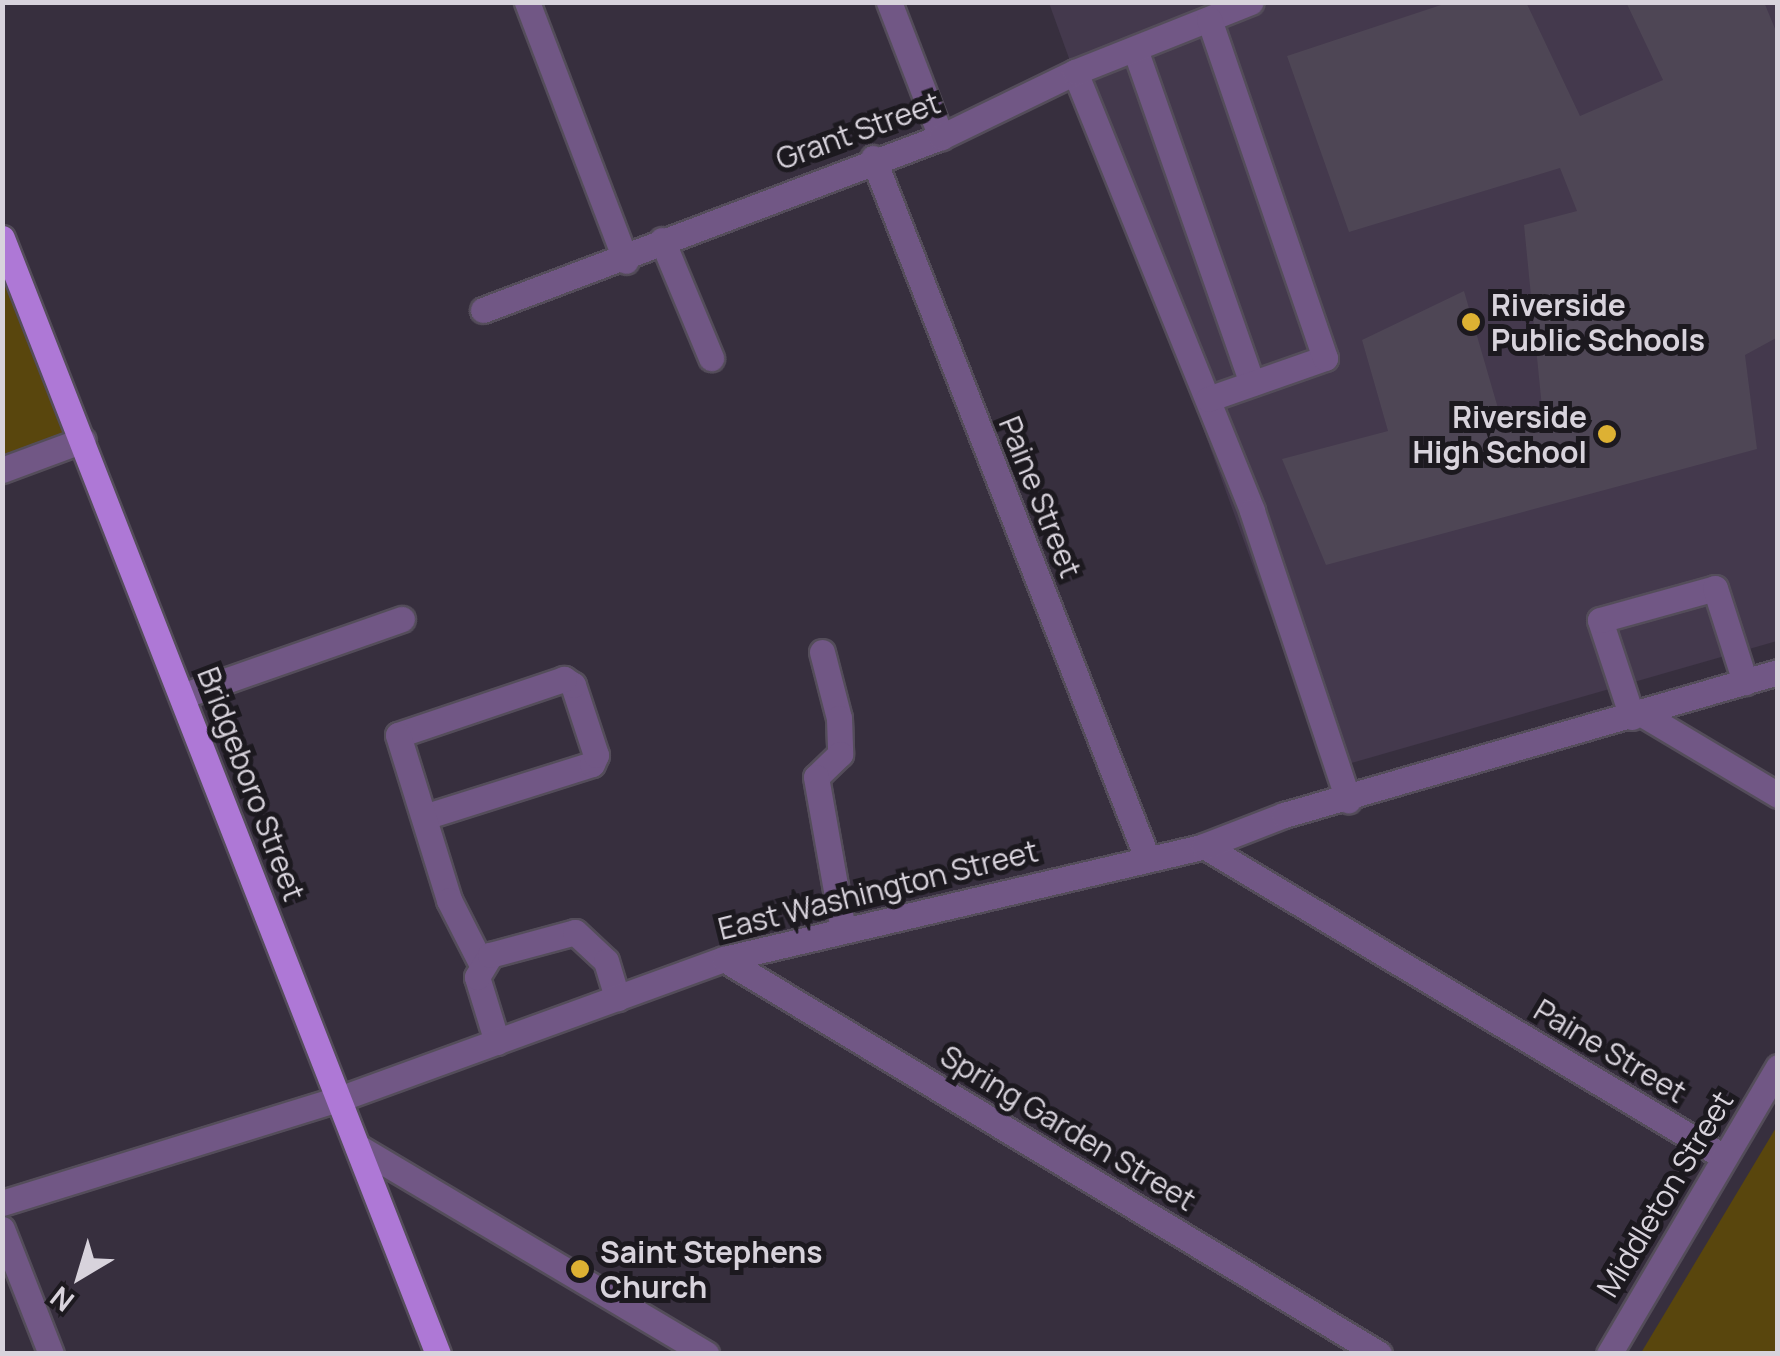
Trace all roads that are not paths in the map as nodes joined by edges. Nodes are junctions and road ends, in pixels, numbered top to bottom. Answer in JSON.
{"nodes":[{"id":1,"x":527,"y":2,"type":"edge"},
{"id":2,"x":889,"y":2,"type":"edge"},
{"id":3,"x":1250,"y":3,"type":"edge"},
{"id":4,"x":1209,"y":19,"type":"junction"},
{"id":5,"x":1136,"y":52,"type":"junction"},
{"id":6,"x":1076,"y":72,"type":"junction"},
{"id":7,"x":941,"y":137,"type":"junction"},
{"id":8,"x":873,"y":158,"type":"junction"},
{"id":9,"x":2,"y":238,"type":"edge"},
{"id":10,"x":662,"y":240,"type":"junction"},
{"id":11,"x":626,"y":262,"type":"junction"},
{"id":12,"x":483,"y":310,"type":"dead end"},
{"id":13,"x":711,"y":358,"type":"dead end"},
{"id":14,"x":1252,"y":383,"type":"junction"},
{"id":15,"x":1208,"y":398,"type":"junction"},
{"id":16,"x":83,"y":440,"type":"junction"},
{"id":17,"x":2,"y":470,"type":"edge"},
{"id":18,"x":402,"y":619,"type":"dead end"},
{"id":19,"x":822,"y":652,"type":"dead end"},
{"id":20,"x":1778,"y":672,"type":"edge"},
{"id":21,"x":1744,"y":682,"type":"junction"},
{"id":22,"x":182,"y":696,"type":"junction"},
{"id":23,"x":1637,"y":716,"type":"junction"},
{"id":24,"x":1778,"y":796,"type":"edge"},
{"id":25,"x":1348,"y":800,"type":"junction"},
{"id":26,"x":424,"y":817,"type":"junction"},
{"id":27,"x":1204,"y":846,"type":"junction"},
{"id":28,"x":1147,"y":858,"type":"junction"},
{"id":29,"x":844,"y":930,"type":"junction"},
{"id":30,"x":724,"y":958,"type":"junction"},
{"id":31,"x":482,"y":966,"type":"junction"},
{"id":32,"x":617,"y":998,"type":"junction"},
{"id":33,"x":497,"y":1042,"type":"junction"},
{"id":34,"x":1778,"y":1067,"type":"edge"},
{"id":35,"x":339,"y":1099,"type":"junction"},
{"id":36,"x":358,"y":1147,"type":"junction"},
{"id":37,"x":1724,"y":1157,"type":"junction"},
{"id":38,"x":2,"y":1203,"type":"edge"},
{"id":39,"x":2,"y":1229,"type":"edge"},
{"id":40,"x":52,"y":1354,"type":"edge"},
{"id":41,"x":438,"y":1354,"type":"edge"},
{"id":42,"x":706,"y":1354,"type":"edge"},
{"id":43,"x":1379,"y":1354,"type":"edge"},
{"id":44,"x":1608,"y":1354,"type":"edge"}],
"edges":[{"from":1,"to":11,"type":"street"},
{"from":2,"to":7,"type":"street"},
{"from":3,"to":4,"type":"street","name":"Grant Street"},
{"from":4,"to":5,"type":"street","name":"Grant Street"},
{"from":4,"to":14,"type":"street"},
{"from":5,"to":6,"type":"street","name":"Grant Street"},
{"from":5,"to":14,"type":"street"},
{"from":6,"to":7,"type":"street","name":"Grant Street"},
{"from":6,"to":15,"type":"street"},
{"from":7,"to":8,"type":"street","name":"Grant Street"},
{"from":8,"to":10,"type":"street","name":"Grant Street"},
{"from":8,"to":28,"type":"street","name":"Paine Street"},
{"from":9,"to":16,"type":"main road","name":"Bridgeboro Street"},
{"from":10,"to":11,"type":"street","name":"Grant Street"},
{"from":10,"to":13,"type":"street"},
{"from":11,"to":12,"type":"street","name":"Grant Street"},
{"from":14,"to":15,"type":"street"},
{"from":15,"to":25,"type":"street"},
{"from":16,"to":17,"type":"street"},
{"from":16,"to":22,"type":"main road","name":"Bridgeboro Street"},
{"from":18,"to":22,"type":"street"},
{"from":19,"to":29,"type":"street"},
{"from":20,"to":21,"type":"street","name":"East Washington Street"},
{"from":21,"to":23,"type":"street","name":"East Washington Street"},
{"from":21,"to":23,"type":"street"},
{"from":22,"to":35,"type":"main road","name":"Bridgeboro Street"},
{"from":23,"to":24,"type":"street"},
{"from":23,"to":25,"type":"street","name":"East Washington Street"},
{"from":25,"to":27,"type":"street","name":"East Washington Street"},
{"from":26,"to":26,"type":"street"},
{"from":26,"to":31,"type":"street"},
{"from":27,"to":28,"type":"street","name":"East Washington Street"},
{"from":27,"to":37,"type":"street","name":"Paine Street"},
{"from":28,"to":29,"type":"street","name":"East Washington Street"},
{"from":29,"to":30,"type":"street","name":"East Washington Street"},
{"from":30,"to":32,"type":"street","name":"East Washington Street"},
{"from":30,"to":43,"type":"street","name":"Spring Garden Street"},
{"from":31,"to":32,"type":"street"},
{"from":31,"to":33,"type":"street"},
{"from":32,"to":33,"type":"street","name":"East Washington Street"},
{"from":33,"to":35,"type":"street","name":"East Washington Street"},
{"from":34,"to":37,"type":"street","name":"Middleton Street"},
{"from":35,"to":36,"type":"main road","name":"Bridgeboro Street"},
{"from":35,"to":38,"type":"street","name":"East Washington Street"},
{"from":36,"to":41,"type":"main road","name":"Bridgeboro Street"},
{"from":36,"to":42,"type":"street"},
{"from":37,"to":44,"type":"street","name":"Middleton Street"},
{"from":39,"to":40,"type":"street"}]}
